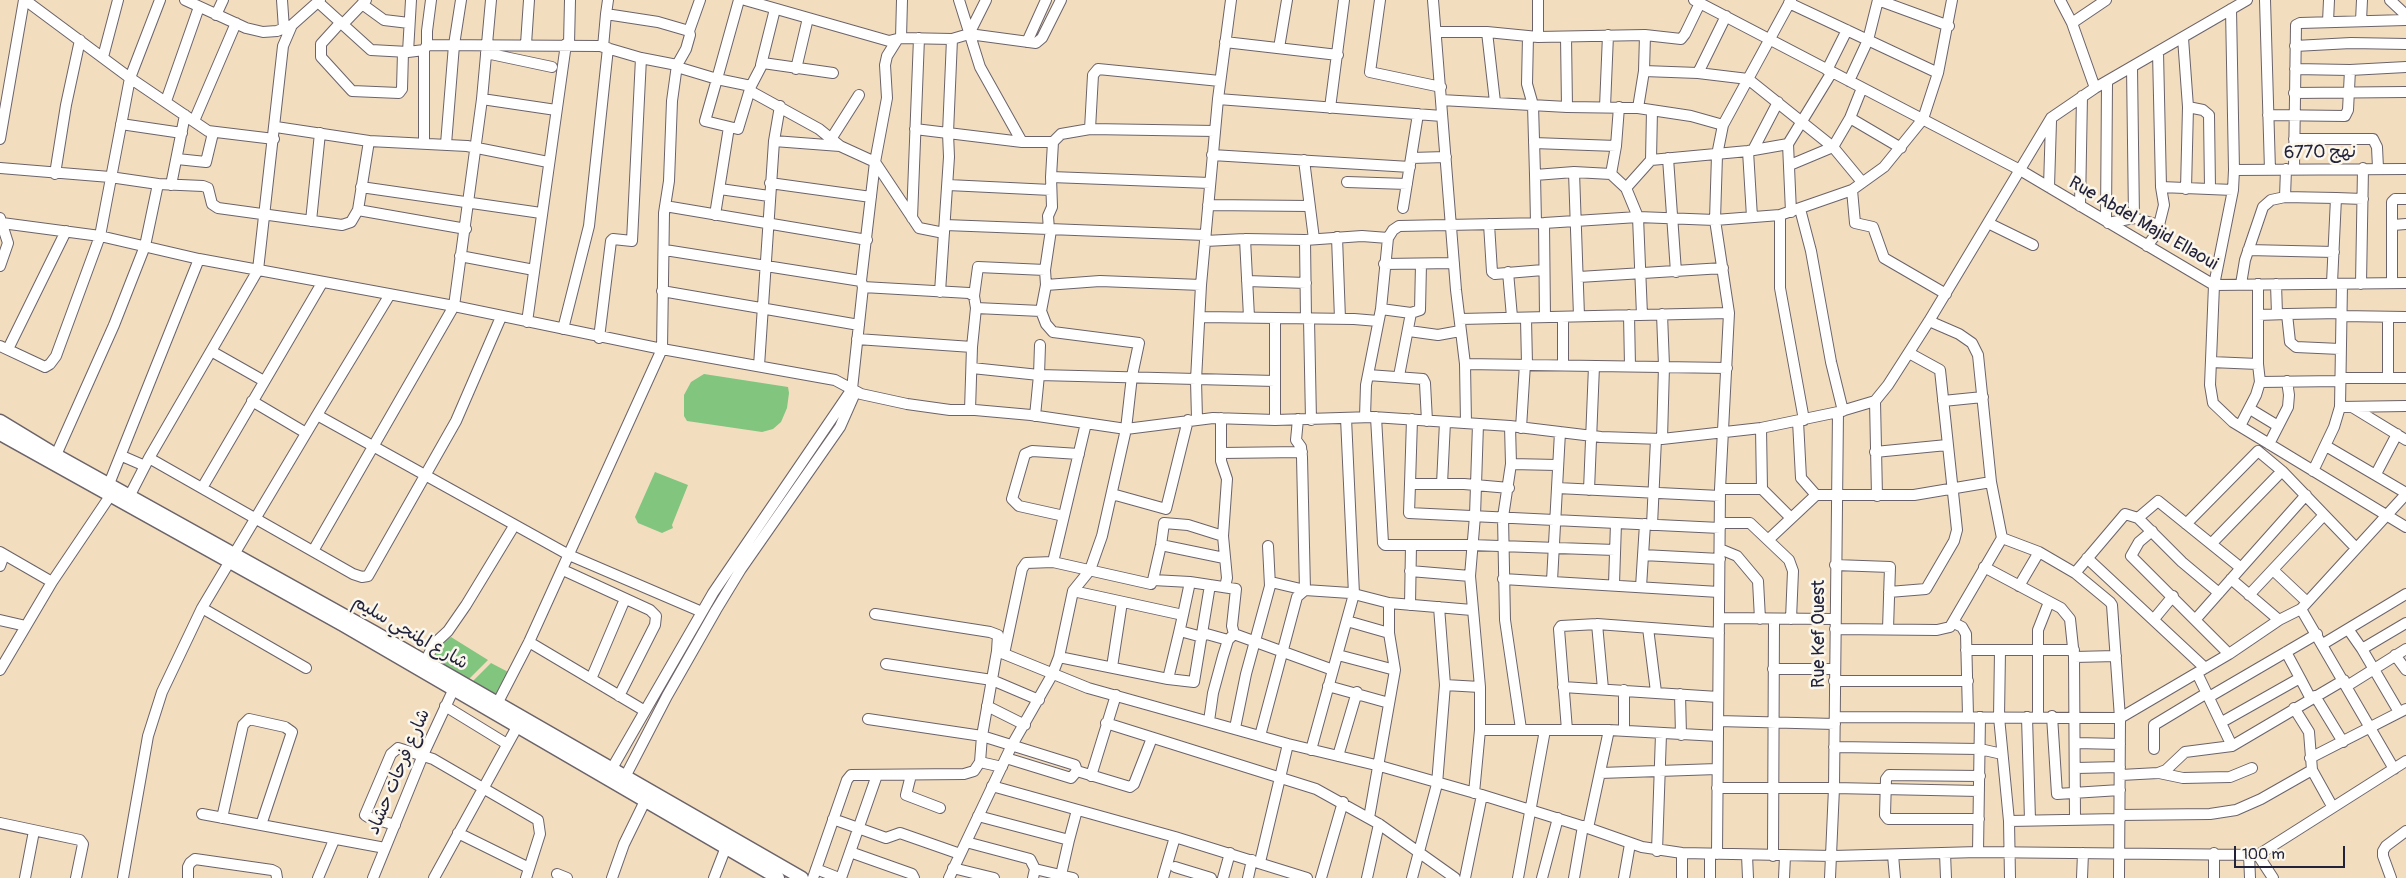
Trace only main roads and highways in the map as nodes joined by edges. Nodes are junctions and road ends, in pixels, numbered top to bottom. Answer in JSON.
{"nodes":[{"id":1,"x":0,"y":421,"type":"edge"},
{"id":2,"x":0,"y":434,"type":"edge"},
{"id":3,"x":110,"y":490,"type":"junction"},
{"id":4,"x":232,"y":557,"type":"junction"},
{"id":5,"x":455,"y":685,"type":"junction"},
{"id":6,"x":778,"y":878,"type":"edge"},
{"id":7,"x":802,"y":878,"type":"edge"}],
"edges":[{"from":1,"to":3,"type":"main road","name":"شارع المنجي سليم"},
{"from":2,"to":3,"type":"main road","name":"شارع المنجي سليم"},
{"from":3,"to":4,"type":"main road","name":"شارع المنجي سليم"},
{"from":3,"to":4,"type":"main road","name":"شارع المنجي سليم"},
{"from":4,"to":5,"type":"main road","name":"شارع المنجي سليم"},
{"from":4,"to":5,"type":"main road","name":"شارع المنجي سليم"},
{"from":5,"to":6,"type":"main road","name":"شارع المنجي سليم"},
{"from":5,"to":7,"type":"main road","name":"شارع المنجي سليم"}]}
